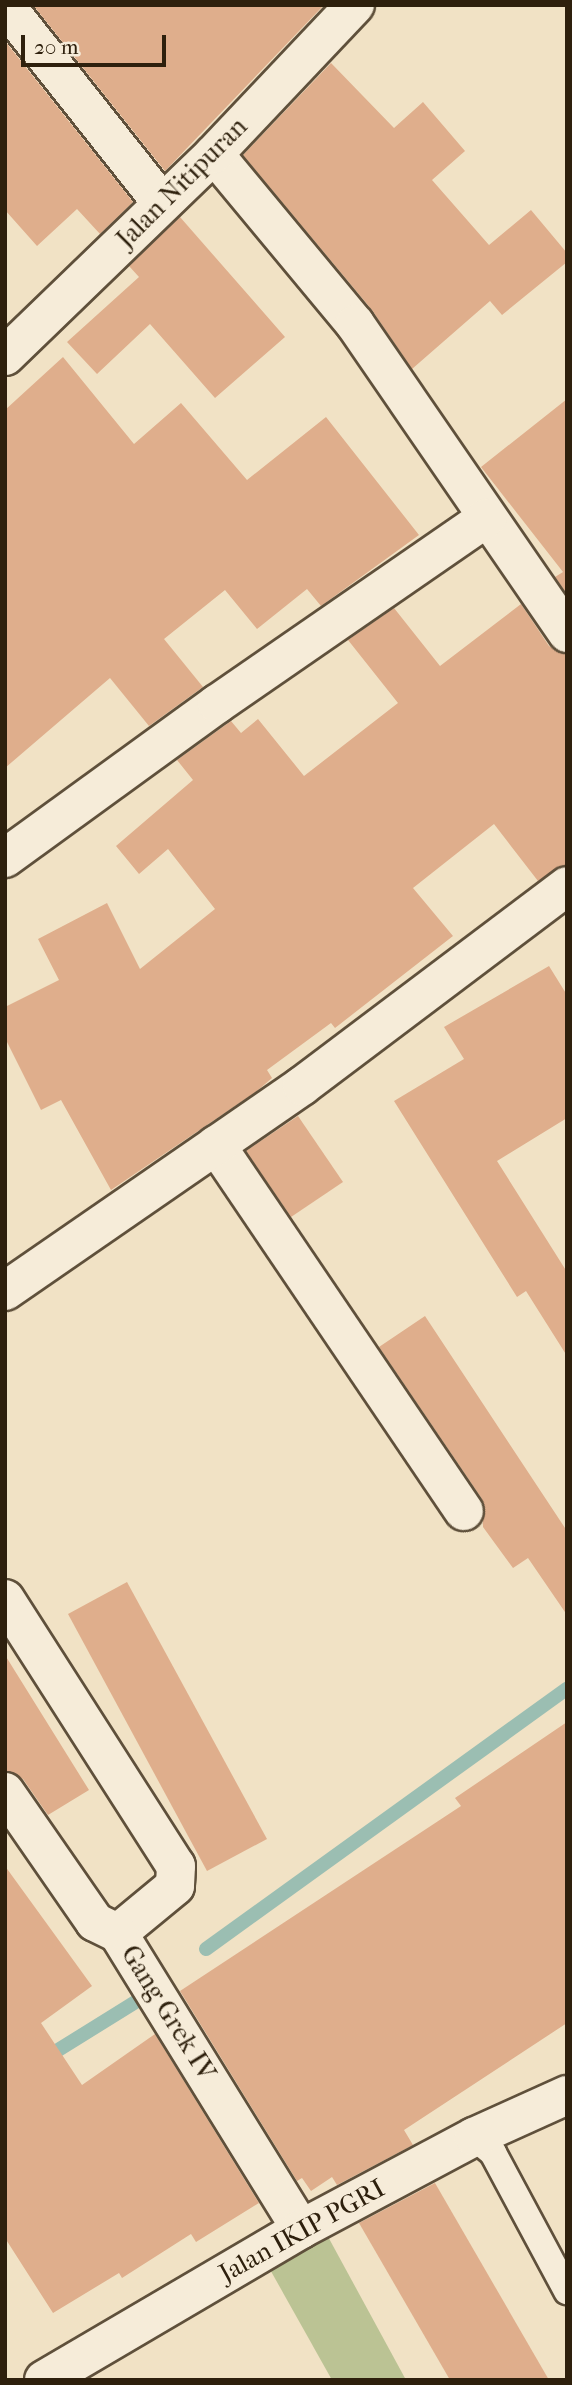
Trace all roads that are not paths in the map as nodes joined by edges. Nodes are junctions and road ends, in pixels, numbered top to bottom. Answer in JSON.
{"nodes":[{"id":1,"x":5,"y":5,"type":"edge"},
{"id":2,"x":355,"y":5,"type":"edge"},
{"id":3,"x":214,"y":154,"type":"junction"},
{"id":4,"x":162,"y":203,"type":"junction"},
{"id":5,"x":5,"y":356,"type":"edge"},
{"id":6,"x":487,"y":518,"type":"junction"},
{"id":7,"x":567,"y":633,"type":"edge"},
{"id":8,"x":5,"y":859,"type":"edge"},
{"id":9,"x":567,"y":886,"type":"edge"},
{"id":10,"x":216,"y":1145,"type":"junction"},
{"id":11,"x":5,"y":1291,"type":"edge"},
{"id":12,"x":464,"y":1511,"type":"dead end"},
{"id":13,"x":5,"y":1599,"type":"edge"},
{"id":14,"x":5,"y":1792,"type":"edge"},
{"id":15,"x":118,"y":1933,"type":"junction"},
{"id":16,"x":567,"y":2095,"type":"edge"},
{"id":17,"x":474,"y":2137,"type":"junction"},
{"id":18,"x":301,"y":2228,"type":"junction"},
{"id":19,"x":567,"y":2291,"type":"edge"},
{"id":20,"x":44,"y":2380,"type":"edge"}],
"edges":[{"from":1,"to":4,"type":"street"},
{"from":2,"to":3,"type":"street","name":"Jalan Nitipuran"},
{"from":3,"to":4,"type":"street","name":"Jalan Nitipuran"},
{"from":3,"to":6,"type":"street"},
{"from":4,"to":5,"type":"street","name":"Jalan Nitipuran"},
{"from":6,"to":7,"type":"street"},
{"from":6,"to":8,"type":"street"},
{"from":9,"to":10,"type":"street"},
{"from":10,"to":11,"type":"street"},
{"from":10,"to":12,"type":"street"},
{"from":13,"to":15,"type":"street","name":"Gang Grek IV"},
{"from":14,"to":15,"type":"street"},
{"from":15,"to":18,"type":"street","name":"Gang Grek IV"},
{"from":16,"to":17,"type":"street","name":"Jalan IKIP PGRI"},
{"from":17,"to":18,"type":"street","name":"Jalan IKIP PGRI"},
{"from":17,"to":19,"type":"lane"},
{"from":18,"to":20,"type":"street","name":"Jalan IKIP PGRI"}]}
